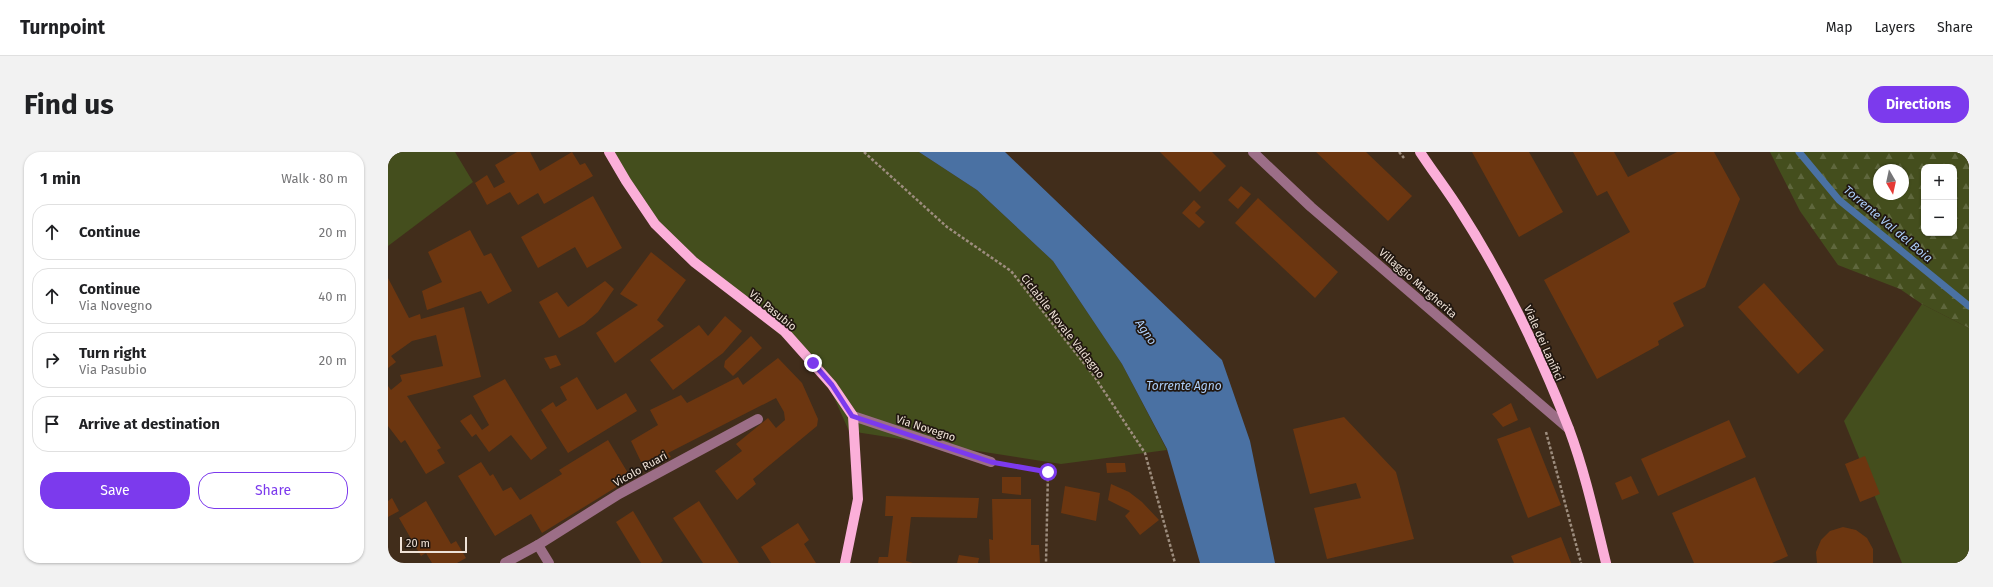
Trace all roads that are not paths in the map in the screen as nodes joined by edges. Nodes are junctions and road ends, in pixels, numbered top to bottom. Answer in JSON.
{"nodes":[{"id":1,"x":609,"y":152,"type":"edge"},
{"id":2,"x":1253,"y":152,"type":"edge"},
{"id":3,"x":1420,"y":152,"type":"edge"},
{"id":4,"x":852,"y":416,"type":"junction"},
{"id":5,"x":758,"y":419,"type":"dead end"},
{"id":6,"x":1569,"y":430,"type":"junction"},
{"id":7,"x":991,"y":462,"type":"road end"},
{"id":8,"x":538,"y":545,"type":"junction"},
{"id":9,"x":505,"y":563,"type":"edge"},
{"id":10,"x":549,"y":563,"type":"edge"},
{"id":11,"x":845,"y":563,"type":"edge"},
{"id":12,"x":1606,"y":563,"type":"edge"}],
"edges":[{"from":1,"to":4,"type":"main road","name":"Via Pasubio"},
{"from":2,"to":6,"type":"street","name":"Villaggio Margherita"},
{"from":3,"to":6,"type":"main road","name":"Viale dei Lanifici"},
{"from":4,"to":7,"type":"street","name":"Via Novegno"},
{"from":4,"to":11,"type":"main road","name":"Via Pasubio"},
{"from":5,"to":8,"type":"street","name":"Vicolo Ruari"},
{"from":6,"to":12,"type":"main road","name":"Viale dei Lanifici"},
{"from":8,"to":9,"type":"street","name":"Vicolo Ruari"},
{"from":8,"to":10,"type":"street"}]}
